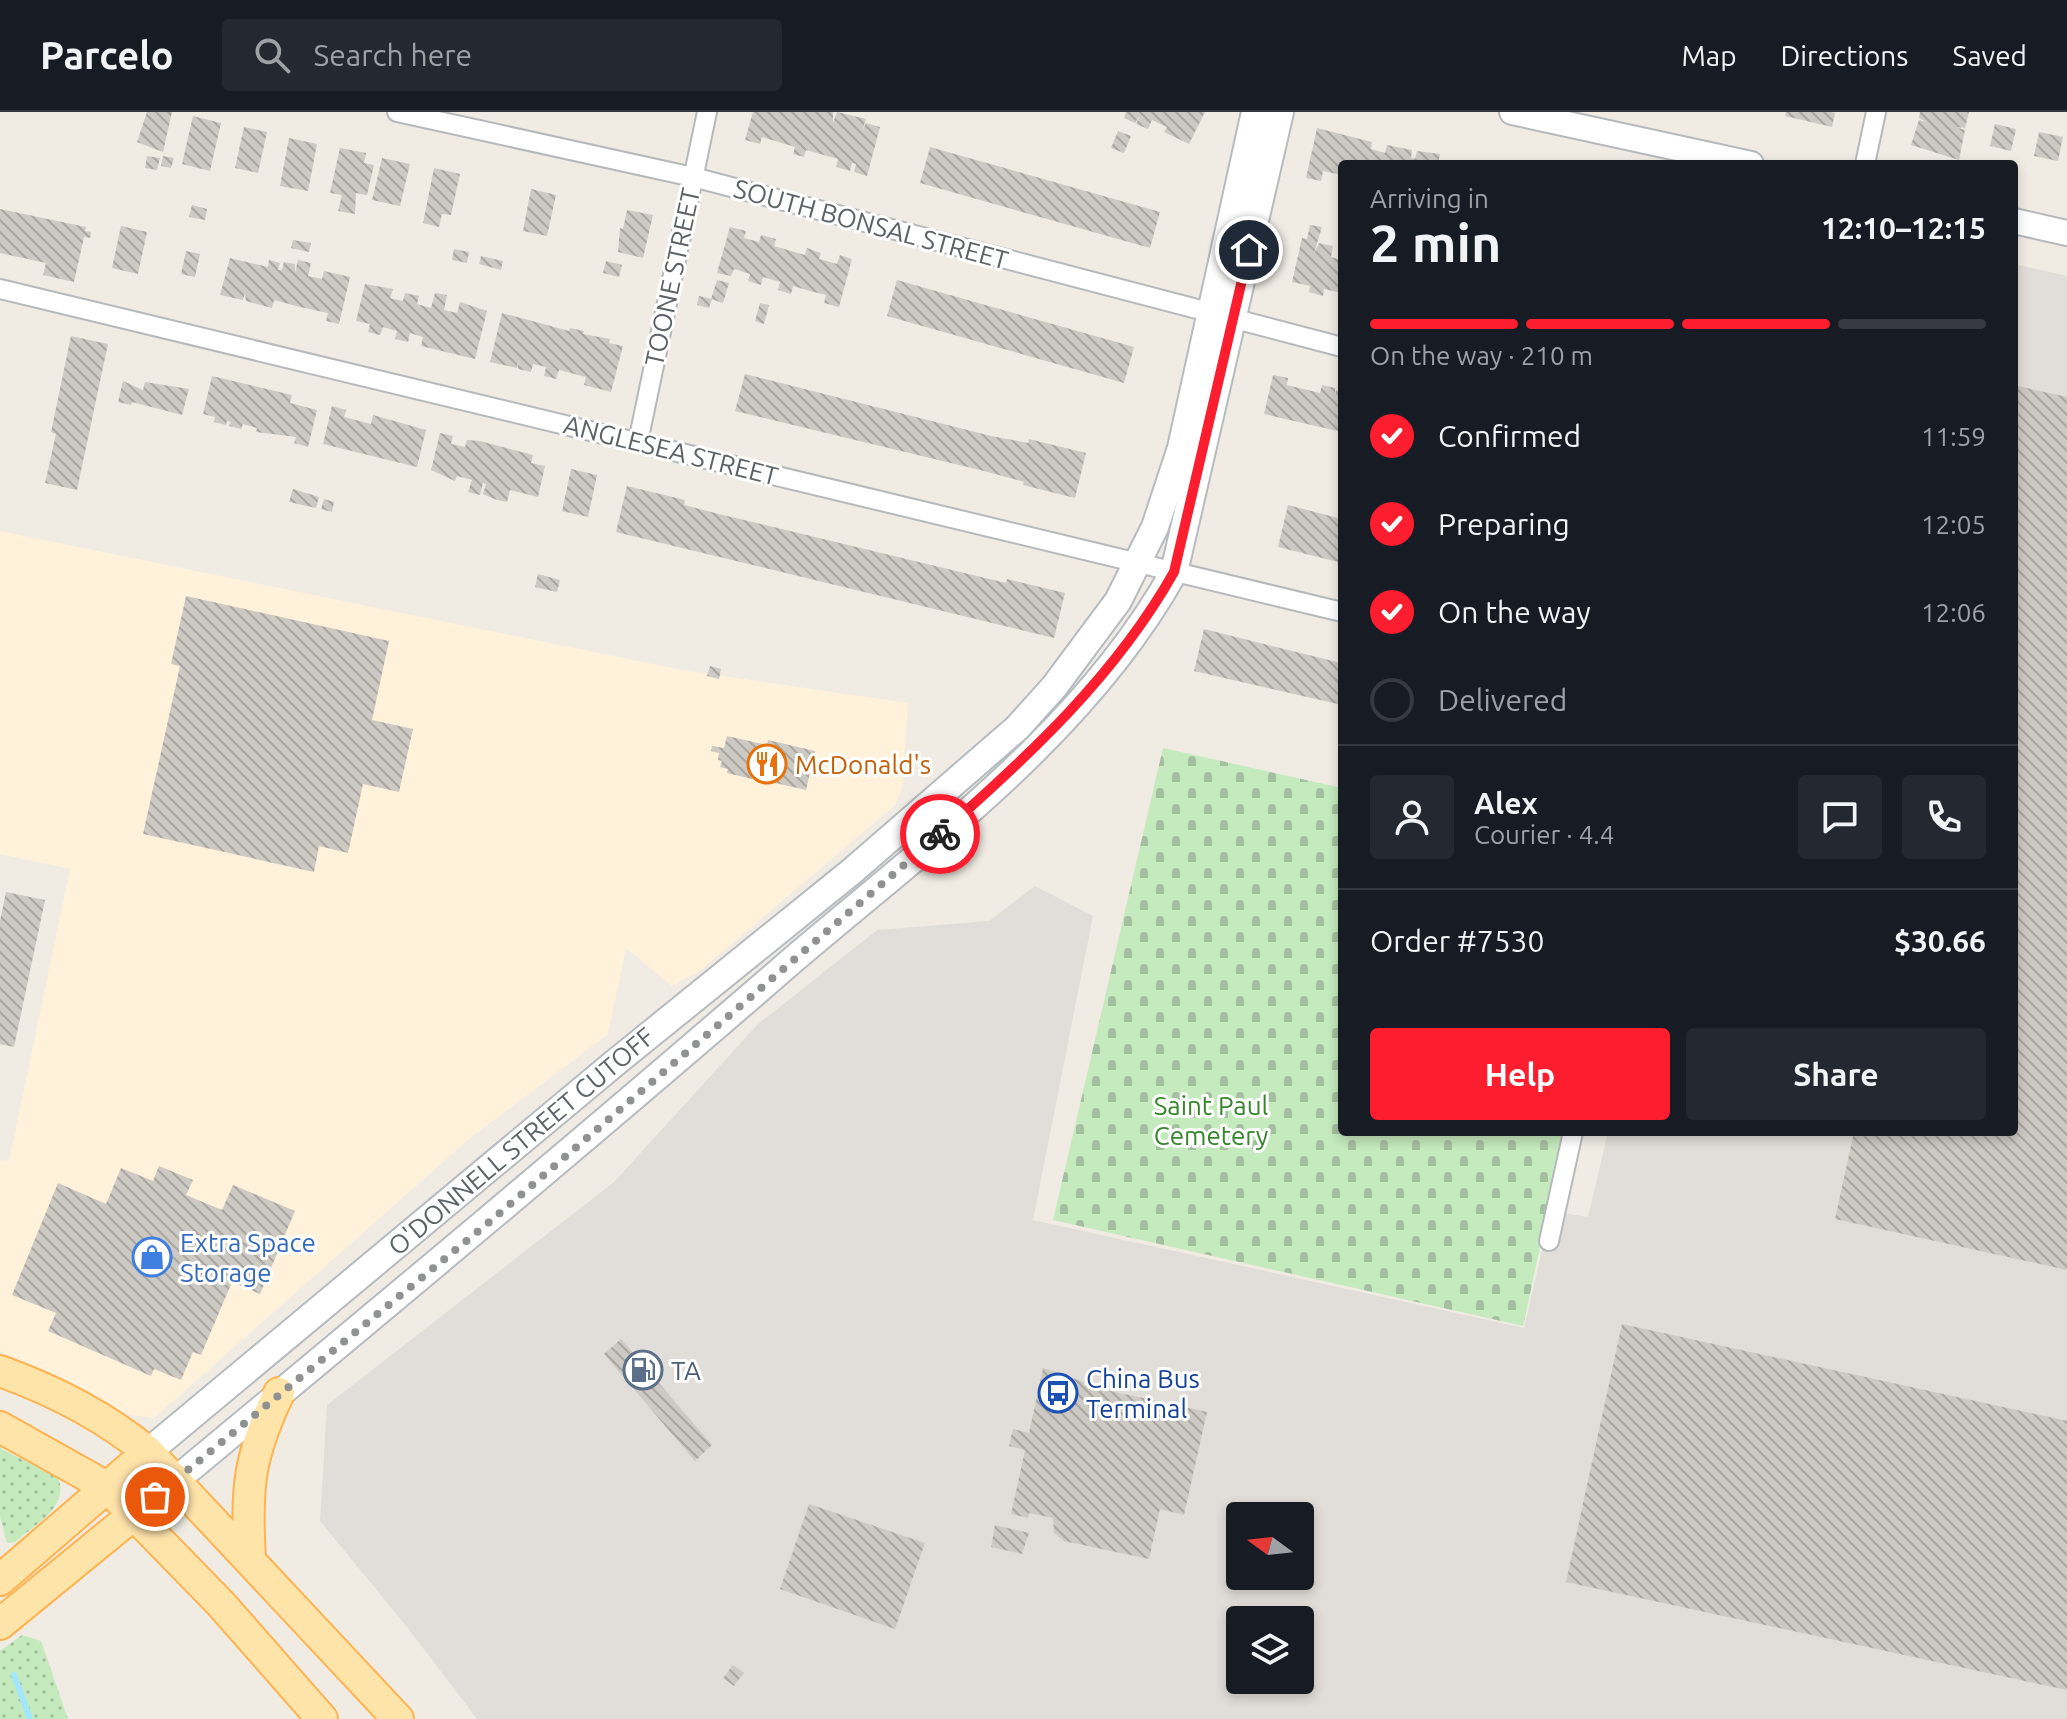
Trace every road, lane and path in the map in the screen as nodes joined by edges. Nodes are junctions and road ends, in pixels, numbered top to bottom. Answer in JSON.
{"nodes":[{"id":1,"x":397,"y":112,"type":"edge"},
{"id":2,"x":707,"y":112,"type":"edge"},
{"id":3,"x":1255,"y":112,"type":"edge"},
{"id":4,"x":1280,"y":112,"type":"edge"},
{"id":5,"x":1512,"y":112,"type":"edge"},
{"id":6,"x":1876,"y":112,"type":"edge"},
{"id":7,"x":1733,"y":160,"type":"edge"},
{"id":8,"x":1866,"y":160,"type":"edge"},
{"id":9,"x":693,"y":177,"type":"junction"},
{"id":10,"x":2018,"y":222,"type":"edge"},
{"id":11,"x":2067,"y":233,"type":"edge"},
{"id":12,"x":0,"y":289,"type":"edge"},
{"id":13,"x":1222,"y":318,"type":"junction"},
{"id":14,"x":1338,"y":346,"type":"edge"},
{"id":15,"x":638,"y":442,"type":"junction"},
{"id":16,"x":1139,"y":563,"type":"junction"},
{"id":17,"x":1174,"y":572,"type":"junction"},
{"id":18,"x":1338,"y":611,"type":"edge"},
{"id":19,"x":1572,"y":1136,"type":"edge"},
{"id":20,"x":1549,"y":1241,"type":"dead end"},
{"id":21,"x":0,"y":1371,"type":"edge"},
{"id":22,"x":279,"y":1393,"type":"junction"},
{"id":23,"x":0,"y":1427,"type":"edge"},
{"id":24,"x":148,"y":1452,"type":"junction"},
{"id":25,"x":176,"y":1480,"type":"junction"},
{"id":26,"x":107,"y":1487,"type":"junction"},
{"id":27,"x":135,"y":1514,"type":"junction"},
{"id":28,"x":250,"y":1560,"type":"junction"},
{"id":29,"x":0,"y":1580,"type":"edge"},
{"id":30,"x":0,"y":1624,"type":"edge"},
{"id":31,"x":322,"y":1719,"type":"edge"},
{"id":32,"x":398,"y":1719,"type":"edge"}],
"edges":[{"from":1,"to":9,"type":"street","name":"SOUTH BONSAL STREET"},
{"from":2,"to":9,"type":"street","name":"TOONE STREET"},
{"from":3,"to":13,"type":"main road"},
{"from":4,"to":13,"type":"main road"},
{"from":5,"to":7,"type":"street"},
{"from":6,"to":8,"type":"street"},
{"from":9,"to":13,"type":"street","name":"SOUTH BONSAL STREET"},
{"from":9,"to":15,"type":"street","name":"TOONE STREET"},
{"from":10,"to":11,"type":"street"},
{"from":12,"to":15,"type":"street","name":"ANGLESEA STREET"},
{"from":13,"to":14,"type":"street","name":"SOUTH BONSAL STREET"},
{"from":13,"to":16,"type":"main road","name":"O'DONNELL STREET CUTOFF"},
{"from":13,"to":17,"type":"main road","name":"O'DONNELL STREET CUTOFF"},
{"from":15,"to":16,"type":"street","name":"ANGLESEA STREET"},
{"from":16,"to":17,"type":"street","name":"ANGLESEA STREET"},
{"from":16,"to":24,"type":"main road","name":"O'DONNELL STREET CUTOFF"},
{"from":17,"to":18,"type":"street","name":"ANGLESEA STREET"},
{"from":17,"to":22,"type":"main road","name":"O'DONNELL STREET CUTOFF"},
{"from":19,"to":20,"type":"street"},
{"from":21,"to":24,"type":"main road"},
{"from":22,"to":25,"type":"main road","name":"O'DONNELL STREET CUTOFF"},
{"from":22,"to":28,"type":"main road"},
{"from":23,"to":26,"type":"main road"},
{"from":24,"to":25,"type":"main road"},
{"from":24,"to":26,"type":"main road","name":"O'DONNELL STREET CUTOFF"},
{"from":25,"to":27,"type":"main road","name":"O'DONNELL STREET CUTOFF"},
{"from":25,"to":28,"type":"main road"},
{"from":26,"to":27,"type":"main road"},
{"from":26,"to":29,"type":"main road","name":"O'DONNELL STREET CUTOFF"},
{"from":27,"to":30,"type":"main road","name":"O'DONNELL STREET CUTOFF"},
{"from":27,"to":31,"type":"main road"},
{"from":28,"to":32,"type":"main road"}]}
